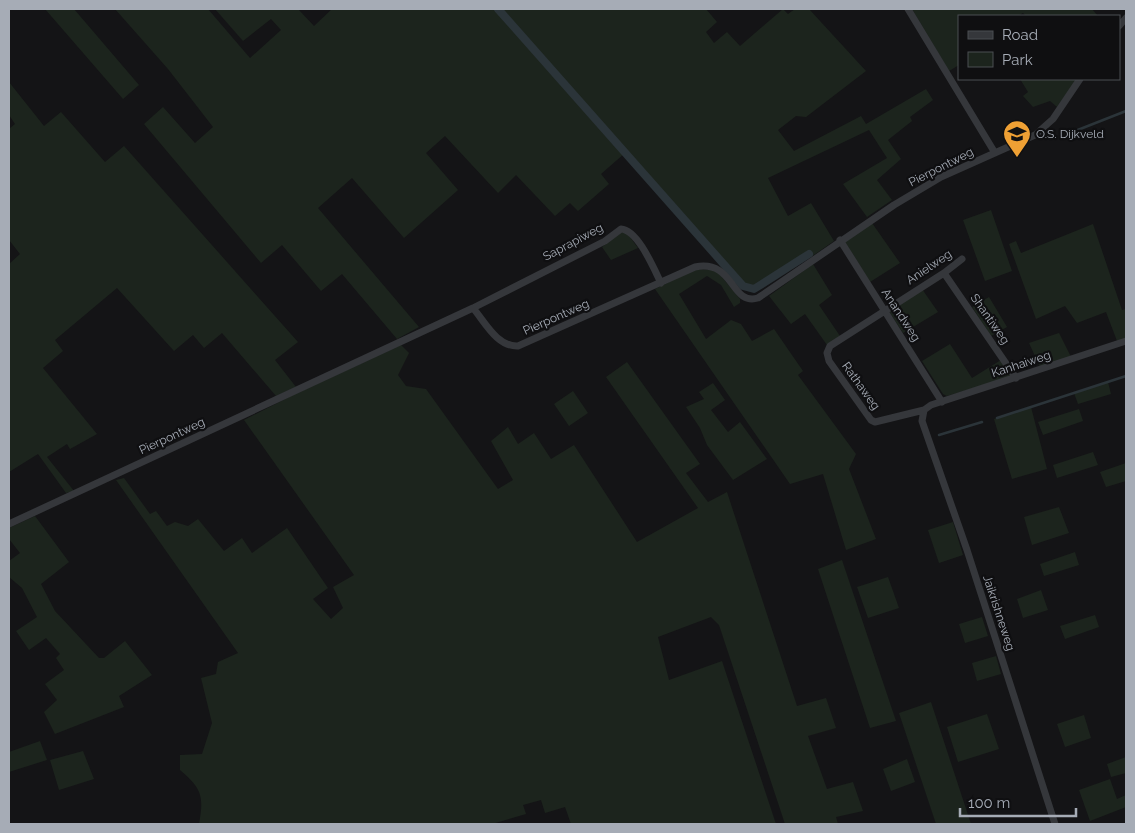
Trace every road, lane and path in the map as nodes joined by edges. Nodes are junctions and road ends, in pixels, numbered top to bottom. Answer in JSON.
{"nodes":[{"id":1,"x":908,"y":9,"type":"edge"},
{"id":2,"x":1079,"y":80,"type":"edge"},
{"id":3,"x":995,"y":153,"type":"junction"},
{"id":4,"x":840,"y":240,"type":"junction"},
{"id":5,"x":962,"y":258,"type":"dead end"},
{"id":6,"x":944,"y":273,"type":"junction"},
{"id":7,"x":661,"y":282,"type":"junction"},
{"id":8,"x":473,"y":308,"type":"junction"},
{"id":9,"x":884,"y":310,"type":"junction"},
{"id":10,"x":1126,"y":340,"type":"edge"},
{"id":11,"x":1016,"y":378,"type":"junction"},
{"id":12,"x":942,"y":402,"type":"junction"},
{"id":13,"x":924,"y":410,"type":"junction"},
{"id":14,"x":9,"y":524,"type":"edge"},
{"id":15,"x":1055,"y":824,"type":"edge"}],
"edges":[{"from":1,"to":3,"type":"street"},
{"from":2,"to":3,"type":"street","name":"Pierpontweg"},
{"from":3,"to":4,"type":"street","name":"Pierpontweg"},
{"from":4,"to":7,"type":"street","name":"Pierpontweg"},
{"from":4,"to":9,"type":"street","name":"Anandweg"},
{"from":5,"to":6,"type":"street","name":"Anielweg"},
{"from":6,"to":9,"type":"street","name":"Anielweg"},
{"from":6,"to":11,"type":"street","name":"Shantiweg"},
{"from":7,"to":8,"type":"street","name":"Pierpontweg"},
{"from":7,"to":8,"type":"street","name":"Saprapiweg"},
{"from":8,"to":14,"type":"street","name":"Pierpontweg"},
{"from":9,"to":12,"type":"street","name":"Anandweg"},
{"from":9,"to":13,"type":"street","name":"Rathaweg"},
{"from":10,"to":11,"type":"street","name":"Kanhaiweg"},
{"from":11,"to":12,"type":"street","name":"Kanhaiweg"},
{"from":12,"to":13,"type":"street","name":"Kanhaiweg"},
{"from":13,"to":15,"type":"street","name":"Jaikrishneweg"}]}
